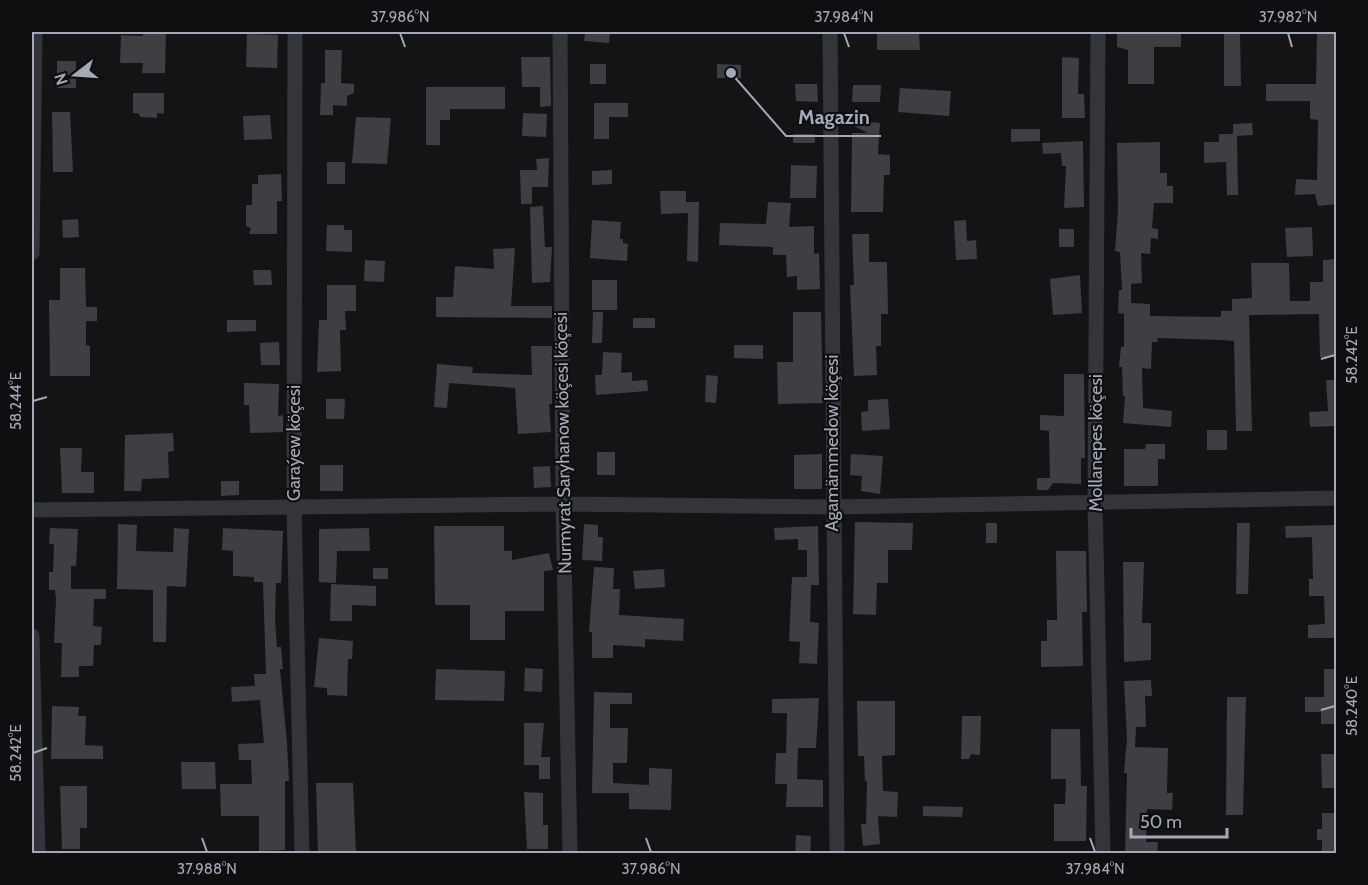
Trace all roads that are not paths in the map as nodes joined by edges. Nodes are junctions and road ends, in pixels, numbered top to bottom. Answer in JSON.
{"nodes":[{"id":1,"x":34,"y":32,"type":"edge"},
{"id":2,"x":295,"y":32,"type":"edge"},
{"id":3,"x":560,"y":32,"type":"edge"},
{"id":4,"x":831,"y":32,"type":"edge"},
{"id":5,"x":1098,"y":32,"type":"edge"},
{"id":6,"x":32,"y":253,"type":"edge"},
{"id":7,"x":1336,"y":498,"type":"edge"},
{"id":8,"x":1095,"y":503,"type":"junction"},
{"id":9,"x":563,"y":504,"type":"junction"},
{"id":10,"x":832,"y":507,"type":"junction"},
{"id":11,"x":294,"y":508,"type":"junction"},
{"id":12,"x":32,"y":510,"type":"edge"},
{"id":13,"x":32,"y":636,"type":"edge"},
{"id":14,"x":38,"y":854,"type":"edge"},
{"id":15,"x":302,"y":854,"type":"edge"},
{"id":16,"x":570,"y":854,"type":"edge"},
{"id":17,"x":837,"y":854,"type":"edge"},
{"id":18,"x":1103,"y":854,"type":"edge"}],
"edges":[{"from":1,"to":6,"type":"street"},
{"from":2,"to":11,"type":"street","name":"Garaýew köçesi"},
{"from":3,"to":9,"type":"street","name":"Nurmyrat Saryhanow köçesi köçesi"},
{"from":4,"to":10,"type":"street","name":"Agamämmedow köçesi"},
{"from":5,"to":8,"type":"street","name":"Mollanepes köçesi"},
{"from":7,"to":8,"type":"street"},
{"from":8,"to":10,"type":"street"},
{"from":8,"to":18,"type":"street","name":"Mollanepes köçesi"},
{"from":9,"to":10,"type":"street"},
{"from":9,"to":11,"type":"street"},
{"from":9,"to":16,"type":"street","name":"Nurmyrat Saryhanow köçesi köçesi"},
{"from":10,"to":17,"type":"street","name":"Agamämmedow köçesi"},
{"from":11,"to":12,"type":"street"},
{"from":11,"to":15,"type":"street","name":"Garaýew köçesi"},
{"from":13,"to":14,"type":"street"}]}
